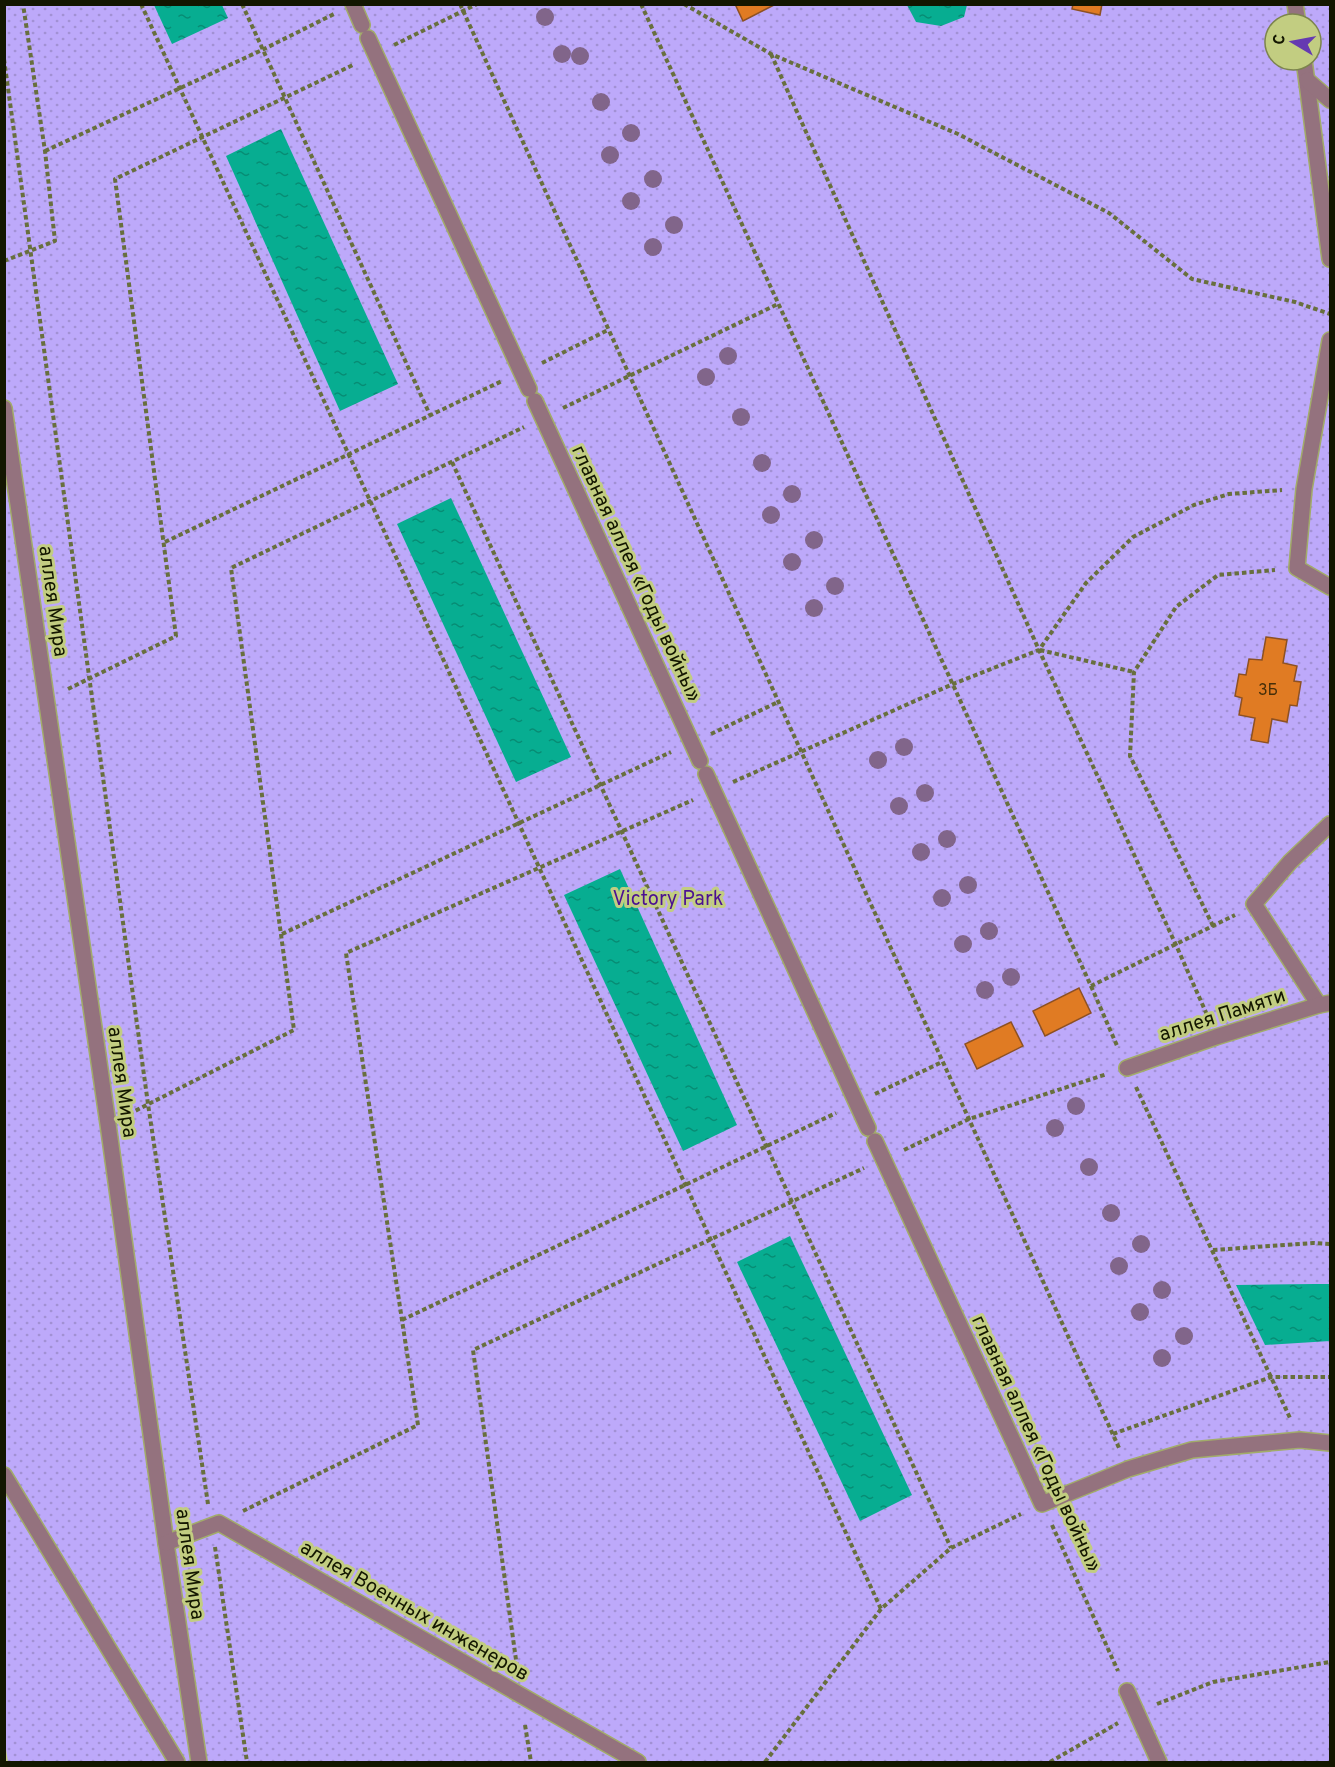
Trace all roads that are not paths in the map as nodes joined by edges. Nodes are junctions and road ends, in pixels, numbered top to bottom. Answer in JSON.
{"nodes":[{"id":1,"x":353,"y":5,"type":"edge"},
{"id":2,"x":1306,"y":72,"type":"edge"},
{"id":3,"x":1307,"y":80,"type":"junction"},
{"id":4,"x":1330,"y":100,"type":"edge"},
{"id":5,"x":1330,"y":259,"type":"edge"},
{"id":6,"x":1330,"y":340,"type":"edge"},
{"id":7,"x":4,"y":408,"type":"edge"},
{"id":8,"x":1330,"y":587,"type":"edge"},
{"id":9,"x":1330,"y":824,"type":"edge"},
{"id":10,"x":1325,"y":1004,"type":"edge"},
{"id":11,"x":1127,"y":1068,"type":"road end"},
{"id":12,"x":1330,"y":1443,"type":"edge"},
{"id":13,"x":4,"y":1474,"type":"edge"},
{"id":14,"x":166,"y":1543,"type":"junction"},
{"id":15,"x":1127,"y":1691,"type":"road end"},
{"id":16,"x":177,"y":1762,"type":"edge"},
{"id":17,"x":199,"y":1762,"type":"edge"},
{"id":18,"x":638,"y":1762,"type":"edge"},
{"id":19,"x":1159,"y":1762,"type":"edge"}],
"edges":[{"from":1,"to":12,"type":"street","name":"главная аллея «Годы войны»"},
{"from":2,"to":3,"type":"street"},
{"from":3,"to":4,"type":"street"},
{"from":3,"to":5,"type":"street"},
{"from":6,"to":8,"type":"street"},
{"from":7,"to":14,"type":"street","name":"аллея Мира"},
{"from":9,"to":10,"type":"street"},
{"from":10,"to":11,"type":"street","name":"аллея Памяти"},
{"from":13,"to":16,"type":"street"},
{"from":14,"to":17,"type":"street","name":"аллея Мира"},
{"from":14,"to":18,"type":"street","name":"аллея Военных инженеров"},
{"from":15,"to":19,"type":"street"}]}
